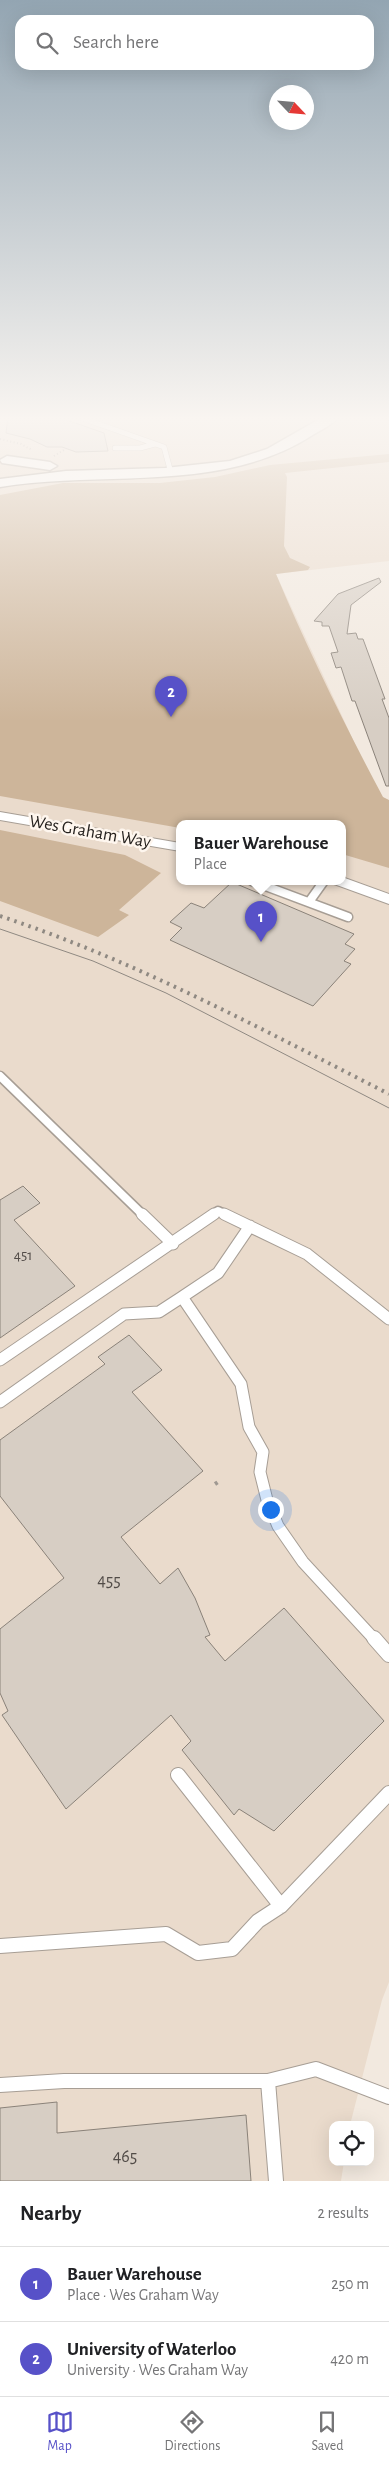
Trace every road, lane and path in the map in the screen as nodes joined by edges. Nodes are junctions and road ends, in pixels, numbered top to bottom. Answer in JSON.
{"nodes":[{"id":1,"x":0,"y":816,"type":"edge"},
{"id":2,"x":176,"y":846,"type":"edge"},
{"id":3,"x":346,"y":884,"type":"edge"},
{"id":4,"x":263,"y":885,"type":"edge"},
{"id":5,"x":321,"y":885,"type":"edge"},
{"id":6,"x":389,"y":899,"type":"edge"},
{"id":7,"x":309,"y":902,"type":"junction"},
{"id":8,"x":348,"y":916,"type":"dead end"},
{"id":9,"x":0,"y":1076,"type":"edge"},
{"id":10,"x":250,"y":1226,"type":"junction"},
{"id":11,"x":173,"y":1244,"type":"junction"},
{"id":12,"x":182,"y":1298,"type":"junction"},
{"id":13,"x":389,"y":1319,"type":"edge"},
{"id":14,"x":0,"y":1360,"type":"edge"},
{"id":15,"x":0,"y":1402,"type":"edge"},
{"id":16,"x":389,"y":1655,"type":"edge"},
{"id":17,"x":178,"y":1775,"type":"dead end"},
{"id":18,"x":389,"y":1793,"type":"edge"},
{"id":19,"x":281,"y":1906,"type":"junction"},
{"id":20,"x":0,"y":1946,"type":"edge"},
{"id":21,"x":268,"y":2081,"type":"junction"},
{"id":22,"x":0,"y":2085,"type":"edge"},
{"id":23,"x":389,"y":2097,"type":"edge"},
{"id":24,"x":276,"y":2181,"type":"edge"}],
"edges":[{"from":1,"to":2,"type":"street","name":"Wes Graham Way"},
{"from":3,"to":6,"type":"street"},
{"from":4,"to":7,"type":"lane"},
{"from":5,"to":7,"type":"lane"},
{"from":7,"to":8,"type":"lane"},
{"from":9,"to":11,"type":"lane"},
{"from":10,"to":11,"type":"lane"},
{"from":10,"to":12,"type":"lane"},
{"from":10,"to":13,"type":"lane"},
{"from":11,"to":14,"type":"lane"},
{"from":12,"to":15,"type":"lane"},
{"from":12,"to":16,"type":"lane"},
{"from":17,"to":19,"type":"lane"},
{"from":18,"to":19,"type":"lane"},
{"from":19,"to":20,"type":"lane"},
{"from":21,"to":22,"type":"lane"},
{"from":21,"to":23,"type":"lane"},
{"from":21,"to":24,"type":"lane"}]}
